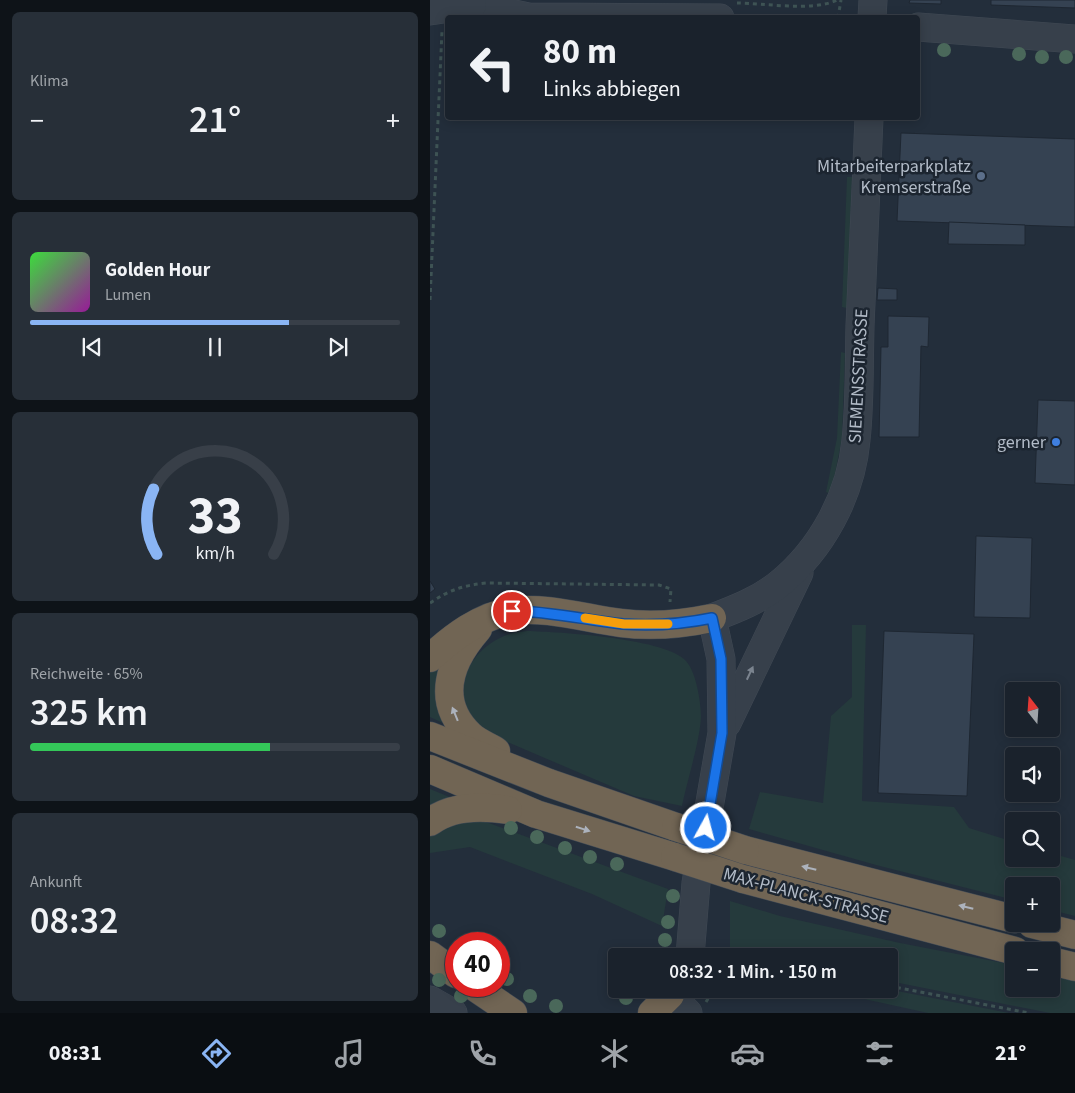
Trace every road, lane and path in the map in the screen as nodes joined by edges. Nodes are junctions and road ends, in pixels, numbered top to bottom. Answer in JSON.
{"nodes":[{"id":1,"x":841,"y":0,"type":"edge"},
{"id":2,"x":873,"y":0,"type":"edge"},
{"id":3,"x":449,"y":6,"type":"edge"},
{"id":4,"x":514,"y":15,"type":"edge"},
{"id":5,"x":838,"y":15,"type":"edge"},
{"id":6,"x":872,"y":15,"type":"edge"},
{"id":7,"x":920,"y":28,"type":"edge"},
{"id":8,"x":1075,"y":39,"type":"edge"},
{"id":9,"x":445,"y":68,"type":"edge"},
{"id":10,"x":869,"y":120,"type":"edge"},
{"id":11,"x":430,"y":300,"type":"edge"},
{"id":12,"x":806,"y":558,"type":"junction"},
{"id":13,"x":678,"y":602,"type":"dead end"},
{"id":14,"x":430,"y":603,"type":"edge"},
{"id":15,"x":712,"y":618,"type":"junction"},
{"id":16,"x":487,"y":619,"type":"junction"},
{"id":17,"x":430,"y":658,"type":"edge"},
{"id":18,"x":722,"y":733,"type":"junction"},
{"id":19,"x":430,"y":736,"type":"edge"},
{"id":20,"x":430,"y":770,"type":"edge"},
{"id":21,"x":549,"y":783,"type":"junction"},
{"id":22,"x":536,"y":814,"type":"junction"},
{"id":23,"x":430,"y":822,"type":"edge"},
{"id":24,"x":1005,"y":917,"type":"edge"},
{"id":25,"x":1060,"y":931,"type":"edge"},
{"id":26,"x":1075,"y":934,"type":"edge"},
{"id":27,"x":691,"y":948,"type":"edge"},
{"id":28,"x":1005,"y":948,"type":"edge"},
{"id":29,"x":430,"y":954,"type":"edge"},
{"id":30,"x":1060,"y":963,"type":"edge"},
{"id":31,"x":445,"y":966,"type":"edge"},
{"id":32,"x":1075,"y":967,"type":"edge"},
{"id":33,"x":898,"y":988,"type":"edge"},
{"id":34,"x":489,"y":997,"type":"edge"},
{"id":35,"x":430,"y":1000,"type":"edge"},
{"id":36,"x":453,"y":1013,"type":"edge"},
{"id":37,"x":513,"y":1013,"type":"edge"},
{"id":38,"x":1029,"y":1013,"type":"edge"}],
"edges":[{"from":1,"to":5,"type":"path"},
{"from":2,"to":6,"type":"street"},
{"from":3,"to":4,"type":"street"},
{"from":7,"to":8,"type":"street"},
{"from":9,"to":11,"type":"path"},
{"from":10,"to":12,"type":"street","name":"SIEMENSSTRASSE"},
{"from":12,"to":15,"type":"street","name":"SIEMENSSTRASSE"},
{"from":18,"to":12,"type":"street","one_way":true},
{"from":13,"to":14,"type":"path"},
{"from":15,"to":16,"type":"highway"},
{"from":15,"to":18,"type":"street"},
{"from":16,"to":17,"type":"highway"},
{"from":21,"to":16,"type":"highway","one_way":true},
{"from":18,"to":27,"type":"street"},
{"from":19,"to":21,"type":"highway","name":"MAX-PLANCK-STRASSE"},
{"from":20,"to":22,"type":"highway","name":"MAX-PLANCK-STRASSE"},
{"from":24,"to":21,"type":"highway","name":"MAX-PLANCK-STRASSE","one_way":true,"bridge":true},
{"from":22,"to":23,"type":"highway"},
{"from":22,"to":28,"type":"highway","name":"MAX-PLANCK-STRASSE","one_way":true,"bridge":true},
{"from":25,"to":26,"type":"highway"},
{"from":29,"to":31,"type":"highway"},
{"from":30,"to":32,"type":"highway"},
{"from":33,"to":38,"type":"path"},
{"from":34,"to":37,"type":"highway"},
{"from":35,"to":36,"type":"street"}]}
